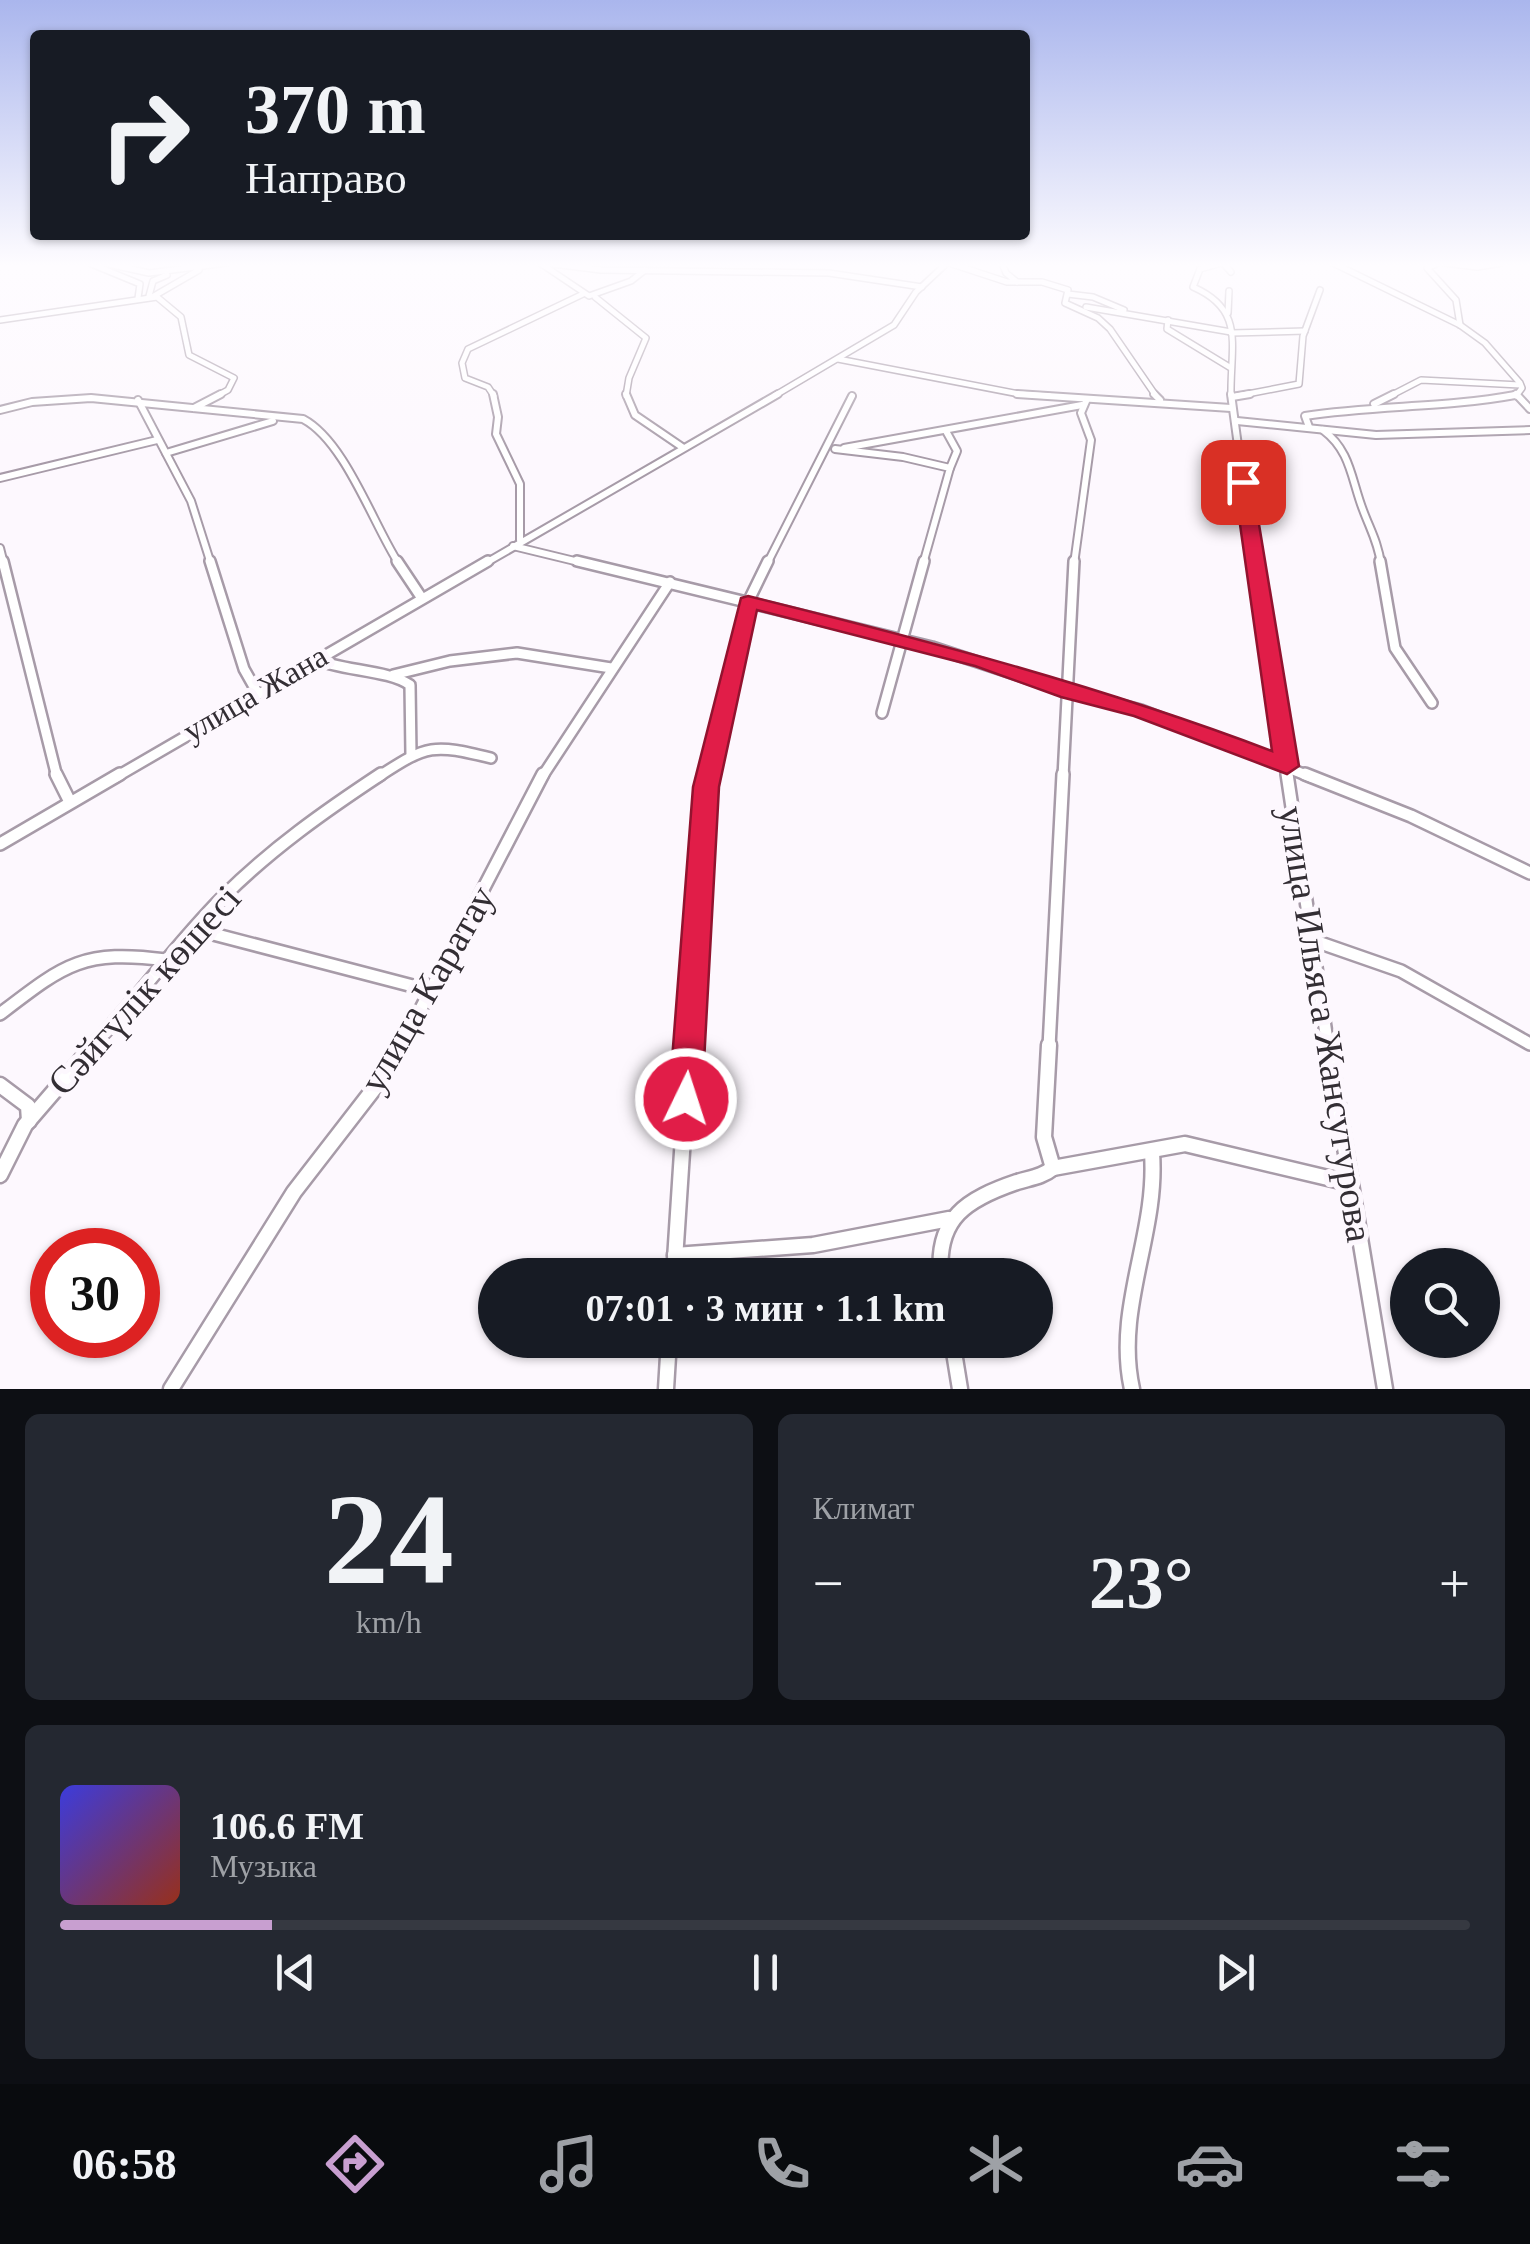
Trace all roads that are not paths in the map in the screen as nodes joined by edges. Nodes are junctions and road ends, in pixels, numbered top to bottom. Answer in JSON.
{"nodes":[{"id":1,"x":183,"y":328,"type":"edge"},
{"id":2,"x":516,"y":328,"type":"edge"},
{"id":3,"x":636,"y":328,"type":"edge"},
{"id":4,"x":888,"y":328,"type":"edge"},
{"id":5,"x":1108,"y":328,"type":"edge"},
{"id":6,"x":1167,"y":328,"type":"edge"},
{"id":7,"x":1209,"y":328,"type":"edge"},
{"id":8,"x":1230,"y":328,"type":"edge"},
{"id":9,"x":1306,"y":328,"type":"edge"},
{"id":10,"x":1464,"y":328,"type":"edge"},
{"id":11,"x":1305,"y":331,"type":"junction"},
{"id":12,"x":1231,"y":332,"type":"junction"},
{"id":13,"x":837,"y":359,"type":"junction"},
{"id":14,"x":1303,"y":362,"type":"joint"},
{"id":15,"x":1231,"y":368,"type":"junction"},
{"id":16,"x":1520,"y":385,"type":"junction"},
{"id":17,"x":1515,"y":395,"type":"junction"},
{"id":18,"x":852,"y":396,"type":"dead end"},
{"id":19,"x":1232,"y":398,"type":"junction"},
{"id":20,"x":138,"y":400,"type":"junction"},
{"id":21,"x":1085,"y":402,"type":"junction"},
{"id":22,"x":1162,"y":402,"type":"junction"},
{"id":23,"x":1367,"y":406,"type":"junction"},
{"id":24,"x":194,"y":408,"type":"junction"},
{"id":25,"x":1231,"y":408,"type":"junction"},
{"id":26,"x":1530,"y":409,"type":"edge"},
{"id":27,"x":0,"y":410,"type":"edge"},
{"id":28,"x":286,"y":417,"type":"junction"},
{"id":29,"x":1238,"y":421,"type":"junction"},
{"id":30,"x":1309,"y":427,"type":"junction"},
{"id":31,"x":1323,"y":430,"type":"junction"},
{"id":32,"x":1530,"y":430,"type":"edge"},
{"id":33,"x":946,"y":431,"type":"junction"},
{"id":34,"x":157,"y":440,"type":"junction"},
{"id":35,"x":682,"y":447,"type":"junction"},
{"id":36,"x":824,"y":448,"type":"junction"},
{"id":37,"x":835,"y":449,"type":"junction"},
{"id":38,"x":166,"y":453,"type":"junction"},
{"id":39,"x":950,"y":470,"type":"junction"},
{"id":40,"x":0,"y":478,"type":"edge"},
{"id":41,"x":516,"y":543,"type":"junction"},
{"id":42,"x":0,"y":548,"type":"edge"},
{"id":43,"x":670,"y":582,"type":"junction"},
{"id":44,"x":421,"y":597,"type":"junction"},
{"id":45,"x":748,"y":602,"type":"junction"},
{"id":46,"x":900,"y":640,"type":"junction"},
{"id":47,"x":314,"y":659,"type":"junction"},
{"id":48,"x":611,"y":668,"type":"junction"},
{"id":49,"x":393,"y":674,"type":"junction"},
{"id":50,"x":257,"y":692,"type":"junction"},
{"id":51,"x":1069,"y":692,"type":"junction"},
{"id":52,"x":1432,"y":704,"type":"dead end"},
{"id":53,"x":882,"y":712,"type":"dead end"},
{"id":54,"x":411,"y":755,"type":"junction"},
{"id":55,"x":491,"y":758,"type":"dead end"},
{"id":56,"x":1287,"y":766,"type":"junction"},
{"id":57,"x":70,"y":802,"type":"junction"},
{"id":58,"x":0,"y":844,"type":"edge"},
{"id":59,"x":1530,"y":873,"type":"edge"},
{"id":60,"x":194,"y":929,"type":"junction"},
{"id":61,"x":1312,"y":940,"type":"junction"},
{"id":62,"x":166,"y":960,"type":"junction"},
{"id":63,"x":432,"y":990,"type":"junction"},
{"id":64,"x":0,"y":1014,"type":"edge"},
{"id":65,"x":1530,"y":1044,"type":"edge"},
{"id":66,"x":0,"y":1085,"type":"edge"},
{"id":67,"x":28,"y":1121,"type":"junction"},
{"id":68,"x":1152,"y":1153,"type":"junction"},
{"id":69,"x":1053,"y":1168,"type":"junction"},
{"id":70,"x":0,"y":1174,"type":"edge"},
{"id":71,"x":1349,"y":1184,"type":"junction"},
{"id":72,"x":949,"y":1219,"type":"junction"},
{"id":73,"x":675,"y":1255,"type":"junction"},
{"id":74,"x":675,"y":1258,"type":"edge"},
{"id":75,"x":937,"y":1258,"type":"edge"},
{"id":76,"x":669,"y":1358,"type":"edge"},
{"id":77,"x":955,"y":1358,"type":"edge"},
{"id":78,"x":170,"y":1389,"type":"edge"},
{"id":79,"x":666,"y":1389,"type":"edge"},
{"id":80,"x":960,"y":1389,"type":"edge"},
{"id":81,"x":1132,"y":1389,"type":"edge"},
{"id":82,"x":1385,"y":1389,"type":"edge"}],
"edges":[{"from":1,"to":24,"type":"street"},
{"from":2,"to":41,"type":"street"},
{"from":3,"to":35,"type":"street"},
{"from":4,"to":13,"type":"street","name":"улица Жана"},
{"from":5,"to":22,"type":"street"},
{"from":6,"to":15,"type":"street"},
{"from":7,"to":12,"type":"street"},
{"from":8,"to":12,"type":"street"},
{"from":9,"to":11,"type":"street"},
{"from":10,"to":16,"type":"street"},
{"from":11,"to":12,"type":"street"},
{"from":11,"to":14,"type":"street"},
{"from":12,"to":15,"type":"street"},
{"from":13,"to":21,"type":"street"},
{"from":13,"to":35,"type":"street","name":"улица Жана"},
{"from":14,"to":19,"type":"street"},
{"from":15,"to":19,"type":"street"},
{"from":16,"to":17,"type":"street"},
{"from":16,"to":23,"type":"street"},
{"from":17,"to":23,"type":"street"},
{"from":17,"to":26,"type":"street"},
{"from":18,"to":36,"type":"street"},
{"from":19,"to":25,"type":"street"},
{"from":20,"to":24,"type":"street"},
{"from":20,"to":27,"type":"street"},
{"from":20,"to":34,"type":"street"},
{"from":21,"to":22,"type":"street"},
{"from":21,"to":33,"type":"street"},
{"from":21,"to":51,"type":"street"},
{"from":22,"to":25,"type":"street"},
{"from":23,"to":30,"type":"street"},
{"from":24,"to":28,"type":"street"},
{"from":25,"to":29,"type":"street"},
{"from":28,"to":38,"type":"street"},
{"from":28,"to":44,"type":"street"},
{"from":29,"to":30,"type":"street"},
{"from":29,"to":56,"type":"street","name":"улица Ильяса Жансугурова"},
{"from":30,"to":31,"type":"street"},
{"from":31,"to":32,"type":"street"},
{"from":31,"to":52,"type":"street"},
{"from":33,"to":37,"type":"street"},
{"from":33,"to":39,"type":"street"},
{"from":34,"to":38,"type":"street"},
{"from":34,"to":40,"type":"street"},
{"from":35,"to":41,"type":"street","name":"улица Жана"},
{"from":36,"to":37,"type":"street"},
{"from":36,"to":45,"type":"street"},
{"from":37,"to":39,"type":"street"},
{"from":38,"to":50,"type":"street"},
{"from":39,"to":46,"type":"street"},
{"from":41,"to":43,"type":"street"},
{"from":41,"to":44,"type":"street","name":"улица Жана"},
{"from":42,"to":57,"type":"street"},
{"from":43,"to":45,"type":"street"},
{"from":43,"to":48,"type":"street","name":"улица Каратау"},
{"from":44,"to":47,"type":"street","name":"улица Жана"},
{"from":45,"to":46,"type":"street"},
{"from":45,"to":73,"type":"street"},
{"from":46,"to":51,"type":"street"},
{"from":46,"to":53,"type":"street"},
{"from":47,"to":49,"type":"street"},
{"from":47,"to":50,"type":"street","name":"улица Жана"},
{"from":48,"to":49,"type":"street"},
{"from":48,"to":63,"type":"street","name":"улица Каратау"},
{"from":49,"to":54,"type":"street"},
{"from":50,"to":57,"type":"street","name":"улица Жана"},
{"from":51,"to":56,"type":"street"},
{"from":51,"to":69,"type":"street"},
{"from":54,"to":55,"type":"street"},
{"from":54,"to":60,"type":"street","name":"Сәйгүлік көшесі"},
{"from":56,"to":59,"type":"street"},
{"from":56,"to":61,"type":"street","name":"улица Ильяса Жансугурова"},
{"from":57,"to":58,"type":"street","name":"улица Жана"},
{"from":60,"to":62,"type":"street","name":"Сәйгүлік көшесі"},
{"from":60,"to":63,"type":"street"},
{"from":61,"to":65,"type":"street"},
{"from":61,"to":71,"type":"street","name":"улица Ильяса Жансугурова"},
{"from":62,"to":64,"type":"street"},
{"from":62,"to":67,"type":"street","name":"Сәйгүлік көшесі"},
{"from":63,"to":78,"type":"street","name":"улица Каратау"},
{"from":66,"to":67,"type":"street"},
{"from":67,"to":70,"type":"street","name":"Сәйгүлік көшесі"},
{"from":68,"to":69,"type":"street"},
{"from":68,"to":71,"type":"street"},
{"from":68,"to":81,"type":"street"},
{"from":69,"to":72,"type":"street"},
{"from":71,"to":82,"type":"street","name":"улица Ильяса Жансугурова"},
{"from":72,"to":73,"type":"street"},
{"from":72,"to":75,"type":"street"},
{"from":73,"to":74,"type":"street"},
{"from":76,"to":79,"type":"street"},
{"from":77,"to":80,"type":"street"}]}
